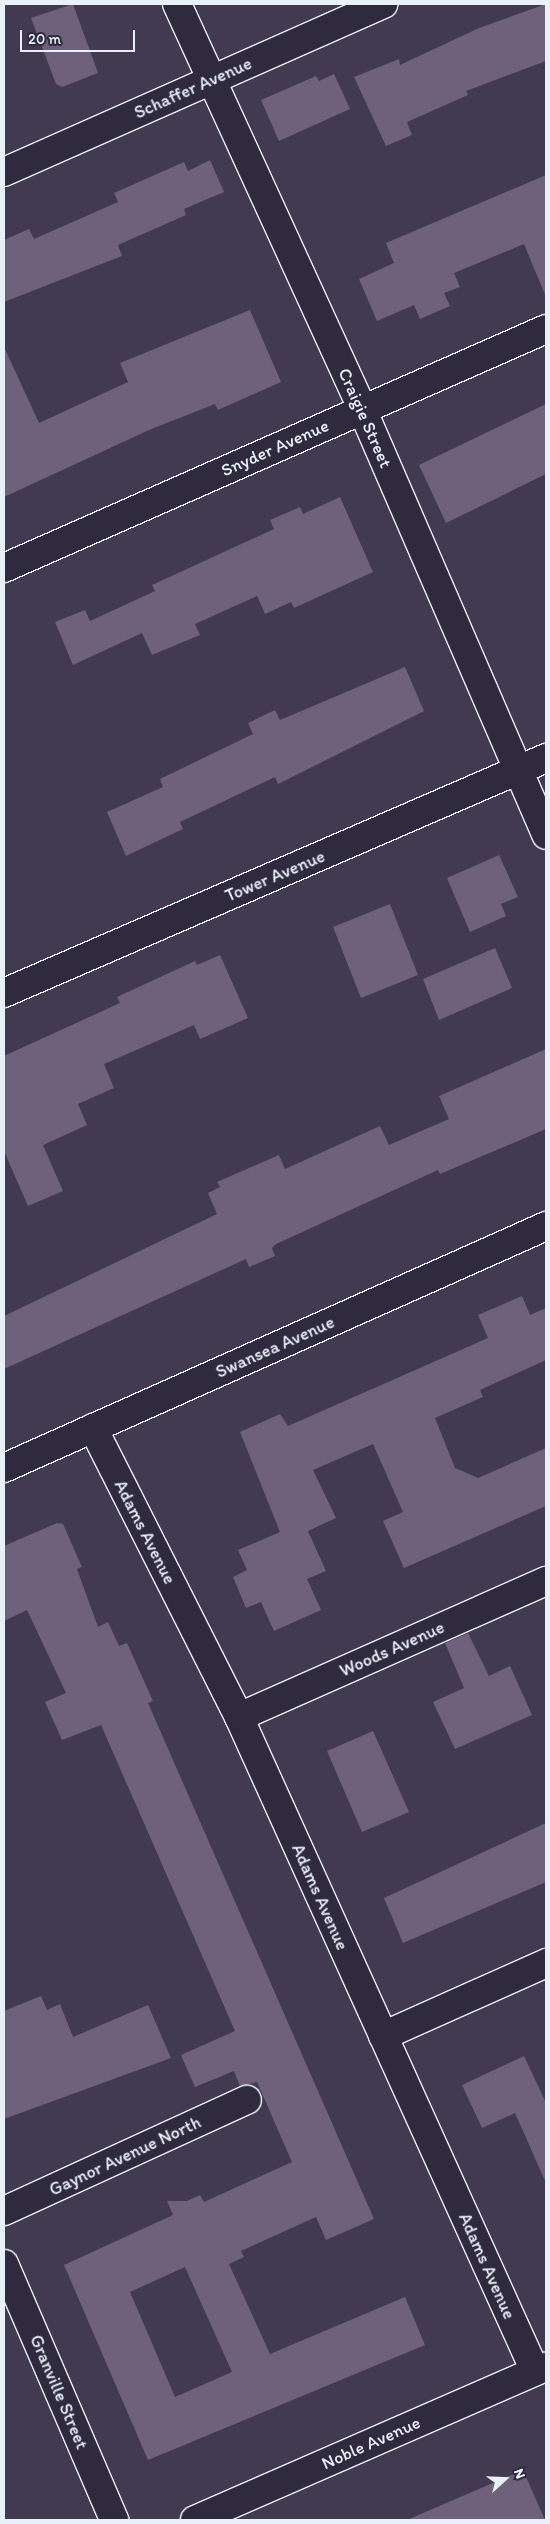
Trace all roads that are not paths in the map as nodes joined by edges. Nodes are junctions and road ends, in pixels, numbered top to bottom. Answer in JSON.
{"nodes":[{"id":1,"x":177,"y":4,"type":"edge"},
{"id":2,"x":382,"y":4,"type":"edge"},
{"id":3,"x":211,"y":80,"type":"junction"},
{"id":4,"x":4,"y":172,"type":"edge"},
{"id":5,"x":546,"y":329,"type":"edge"},
{"id":6,"x":362,"y":409,"type":"junction"},
{"id":7,"x":4,"y":568,"type":"edge"},
{"id":8,"x":546,"y":758,"type":"edge"},
{"id":9,"x":518,"y":771,"type":"junction"},
{"id":10,"x":546,"y":835,"type":"edge"},
{"id":11,"x":4,"y":993,"type":"edge"},
{"id":12,"x":546,"y":1226,"type":"edge"},
{"id":13,"x":93,"y":1428,"type":"junction"},
{"id":14,"x":4,"y":1468,"type":"edge"},
{"id":15,"x":546,"y":1581,"type":"edge"},
{"id":16,"x":238,"y":1717,"type":"junction"},
{"id":17,"x":546,"y":1963,"type":"edge"},
{"id":18,"x":383,"y":2036,"type":"junction"},
{"id":19,"x":247,"y":2100,"type":"dead end"},
{"id":20,"x":4,"y":2211,"type":"edge"},
{"id":21,"x":4,"y":2264,"type":"edge"},
{"id":22,"x":541,"y":2369,"type":"edge"},
{"id":23,"x":114,"y":2520,"type":"edge"},
{"id":24,"x":195,"y":2520,"type":"edge"}],
"edges":[{"from":1,"to":3,"type":"street","name":"Craigie Street"},
{"from":2,"to":3,"type":"street","name":"Schaffer Avenue"},
{"from":3,"to":4,"type":"street","name":"Schaffer Avenue"},
{"from":3,"to":6,"type":"street","name":"Craigie Street"},
{"from":5,"to":6,"type":"street","name":"Snyder Avenue"},
{"from":6,"to":7,"type":"street","name":"Snyder Avenue"},
{"from":6,"to":9,"type":"street","name":"Craigie Street"},
{"from":8,"to":9,"type":"street","name":"Tower Avenue"},
{"from":9,"to":10,"type":"street","name":"Craigie Street"},
{"from":9,"to":11,"type":"street","name":"Tower Avenue"},
{"from":12,"to":13,"type":"street","name":"Swansea Avenue"},
{"from":13,"to":14,"type":"street","name":"Swansea Avenue"},
{"from":13,"to":16,"type":"street","name":"Adams Avenue"},
{"from":15,"to":16,"type":"street","name":"Woods Avenue"},
{"from":16,"to":18,"type":"street","name":"Adams Avenue"},
{"from":17,"to":18,"type":"street"},
{"from":18,"to":22,"type":"street","name":"Adams Avenue"},
{"from":19,"to":20,"type":"street","name":"Gaynor Avenue North"},
{"from":21,"to":23,"type":"street","name":"Granville Street"},
{"from":22,"to":24,"type":"street","name":"Noble Avenue"}]}
